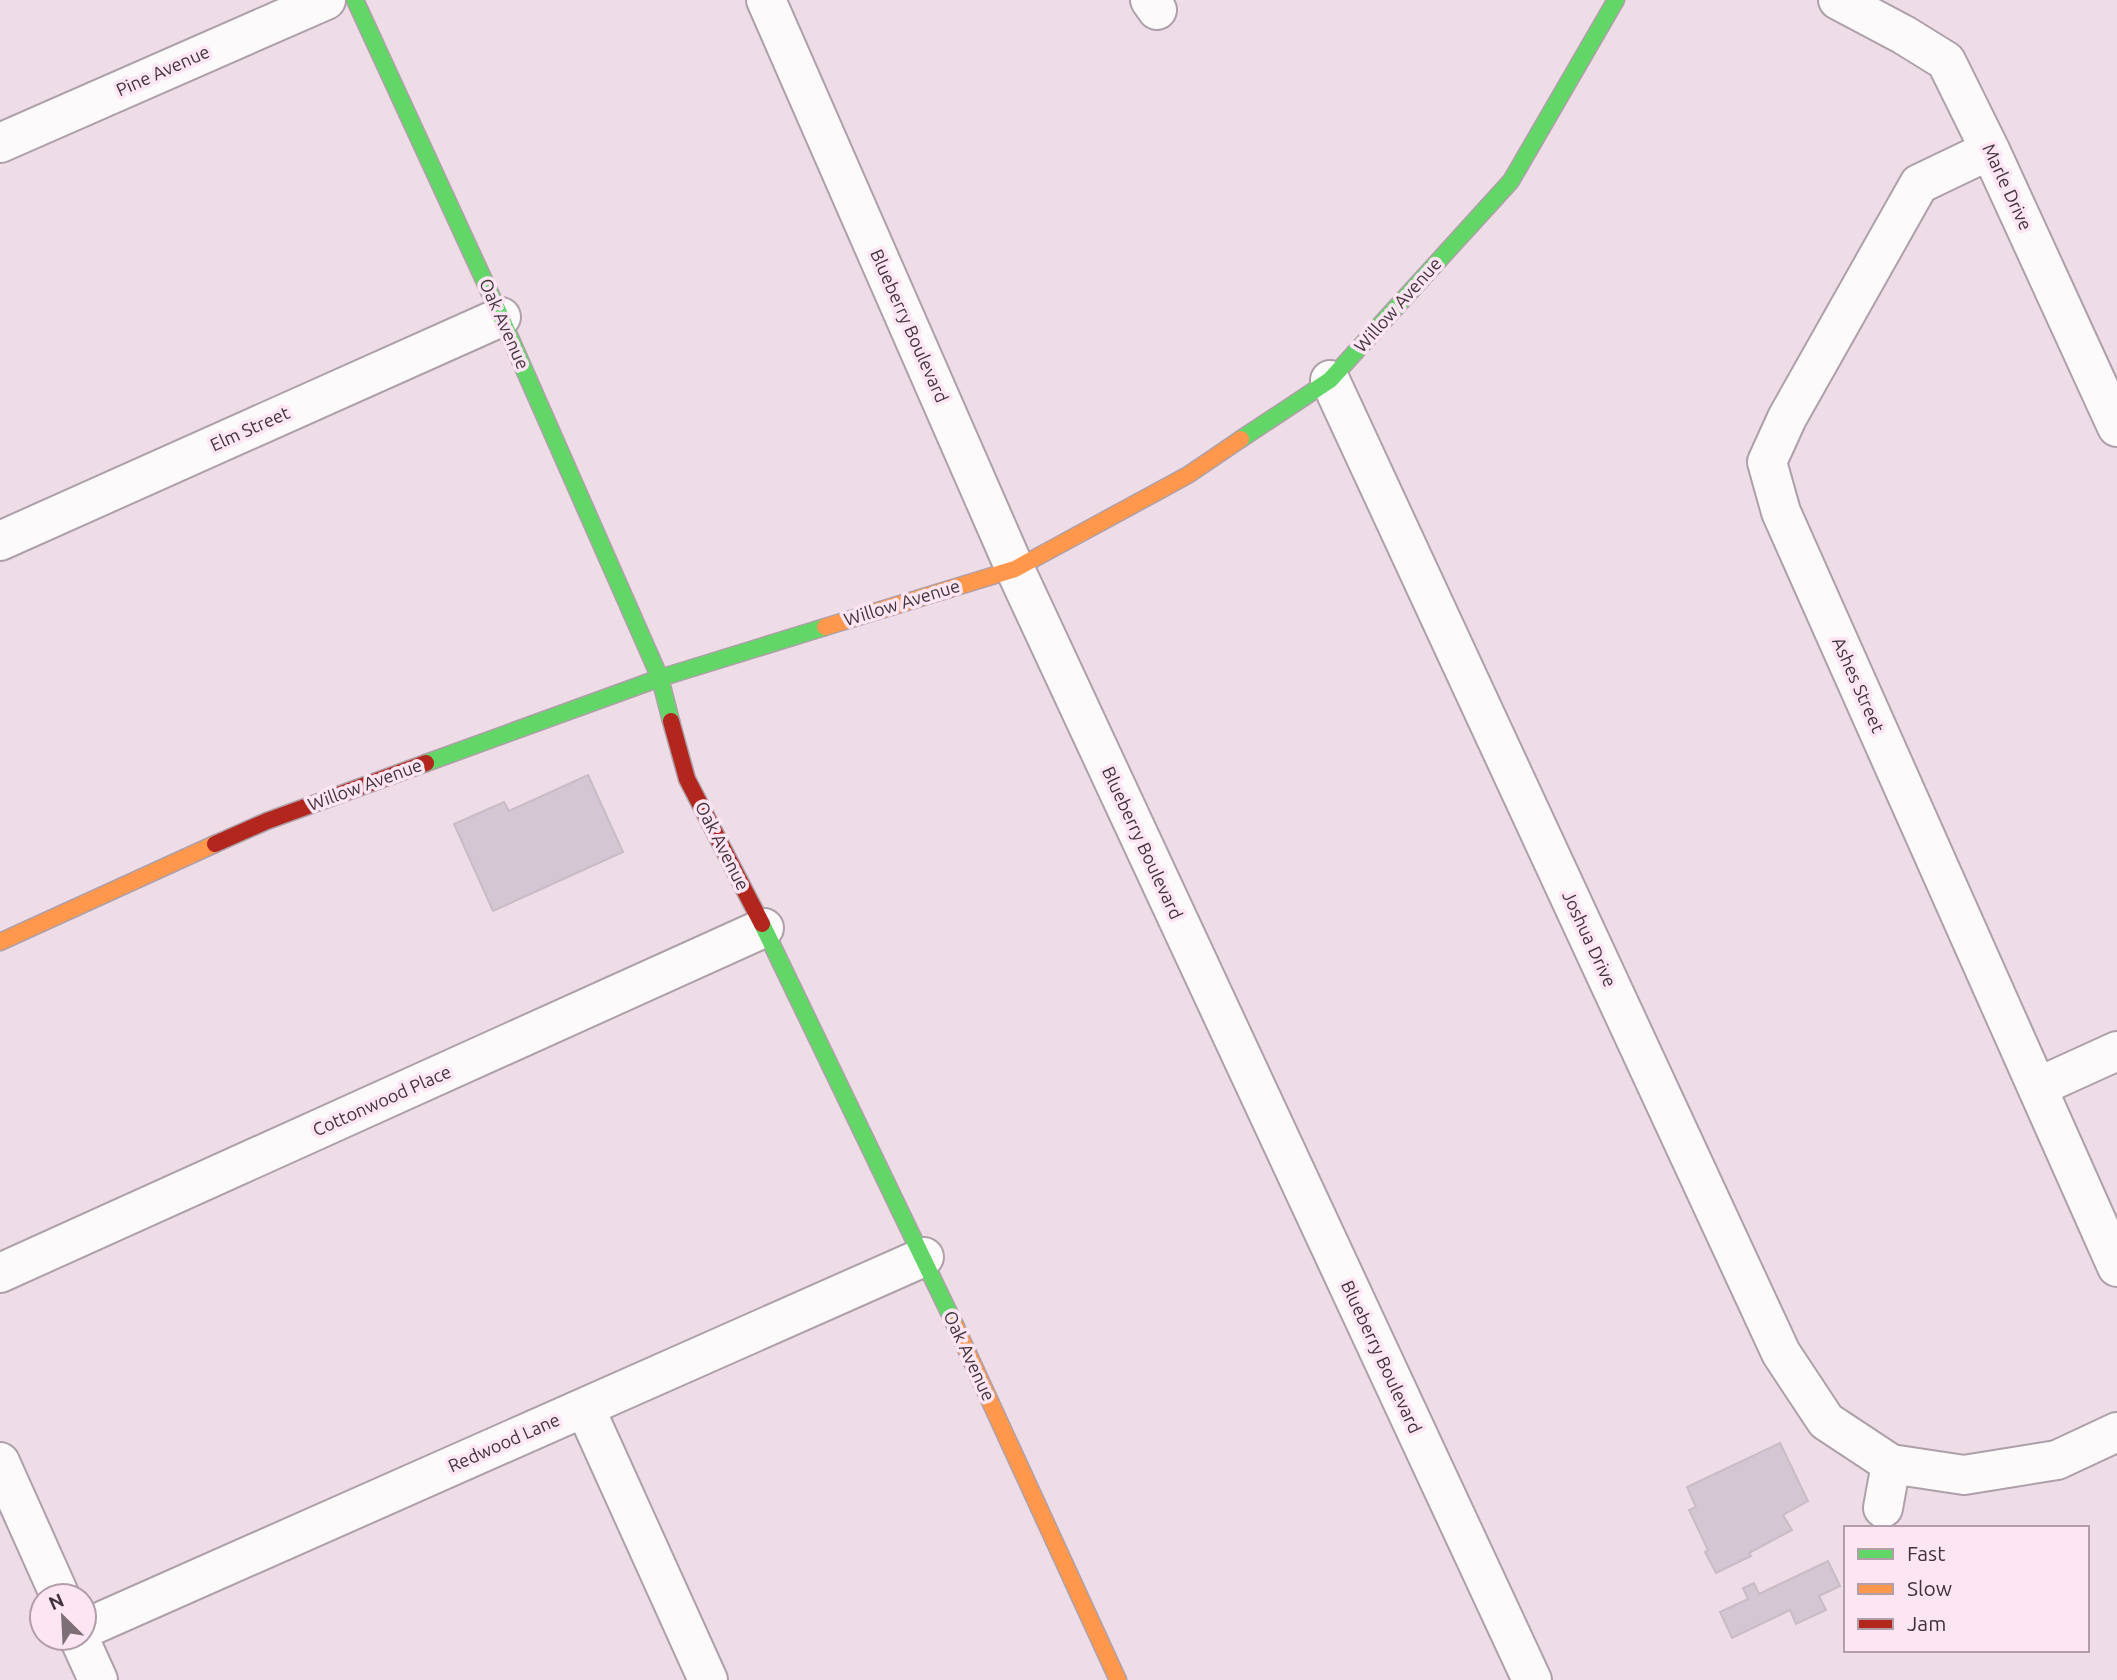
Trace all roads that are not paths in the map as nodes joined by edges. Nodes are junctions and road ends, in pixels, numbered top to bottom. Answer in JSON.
{"nodes":[{"id":1,"x":326,"y":0,"type":"edge"},
{"id":2,"x":355,"y":0,"type":"edge"},
{"id":3,"x":766,"y":0,"type":"edge"},
{"id":4,"x":1616,"y":0,"type":"edge"},
{"id":5,"x":1838,"y":0,"type":"edge"},
{"id":6,"x":0,"y":143,"type":"edge"},
{"id":7,"x":1990,"y":149,"type":"junction"},
{"id":8,"x":501,"y":317,"type":"junction"},
{"id":9,"x":1330,"y":380,"type":"junction"},
{"id":10,"x":2117,"y":427,"type":"edge"},
{"id":11,"x":0,"y":541,"type":"edge"},
{"id":12,"x":1015,"y":569,"type":"junction"},
{"id":13,"x":660,"y":678,"type":"junction"},
{"id":14,"x":764,"y":928,"type":"junction"},
{"id":15,"x":0,"y":942,"type":"edge"},
{"id":16,"x":2117,"y":1051,"type":"edge"},
{"id":17,"x":2038,"y":1087,"type":"junction"},
{"id":18,"x":924,"y":1257,"type":"junction"},
{"id":19,"x":2117,"y":1267,"type":"edge"},
{"id":20,"x":0,"y":1273,"type":"edge"},
{"id":21,"x":585,"y":1408,"type":"junction"},
{"id":22,"x":2117,"y":1432,"type":"edge"},
{"id":23,"x":0,"y":1462,"type":"edge"},
{"id":24,"x":1891,"y":1464,"type":"junction"},
{"id":25,"x":1883,"y":1508,"type":"dead end"},
{"id":26,"x":54,"y":1582,"type":"edge"},
{"id":27,"x":98,"y":1623,"type":"edge"},
{"id":28,"x":85,"y":1652,"type":"edge"},
{"id":29,"x":97,"y":1680,"type":"edge"},
{"id":30,"x":708,"y":1680,"type":"edge"},
{"id":31,"x":1118,"y":1680,"type":"edge"},
{"id":32,"x":1532,"y":1680,"type":"edge"}],
"edges":[{"from":1,"to":6,"type":"street","name":"Pine Avenue"},
{"from":2,"to":8,"type":"street","name":"Oak Avenue"},
{"from":3,"to":12,"type":"street","name":"Blueberry Boulevard"},
{"from":4,"to":9,"type":"street","name":"Willow Avenue"},
{"from":5,"to":7,"type":"street","name":"Marle Drive"},
{"from":7,"to":10,"type":"street","name":"Marle Drive"},
{"from":7,"to":17,"type":"street","name":"Ashes Street"},
{"from":8,"to":11,"type":"street","name":"Elm Street"},
{"from":8,"to":13,"type":"street","name":"Oak Avenue"},
{"from":9,"to":12,"type":"street","name":"Willow Avenue"},
{"from":9,"to":24,"type":"street","name":"Joshua Drive"},
{"from":12,"to":13,"type":"street","name":"Willow Avenue"},
{"from":12,"to":32,"type":"street","name":"Blueberry Boulevard"},
{"from":13,"to":14,"type":"street","name":"Oak Avenue"},
{"from":13,"to":15,"type":"street","name":"Willow Avenue"},
{"from":14,"to":18,"type":"street","name":"Oak Avenue"},
{"from":14,"to":20,"type":"street","name":"Cottonwood Place"},
{"from":16,"to":17,"type":"street"},
{"from":17,"to":19,"type":"street","name":"Ashes Street"},
{"from":18,"to":21,"type":"street","name":"Redwood Lane"},
{"from":18,"to":31,"type":"street","name":"Oak Avenue"},
{"from":21,"to":27,"type":"street","name":"Redwood Lane"},
{"from":21,"to":30,"type":"street"},
{"from":22,"to":24,"type":"street","name":"Joshua Drive"},
{"from":23,"to":26,"type":"street"},
{"from":24,"to":25,"type":"street"},
{"from":28,"to":29,"type":"street"}]}
